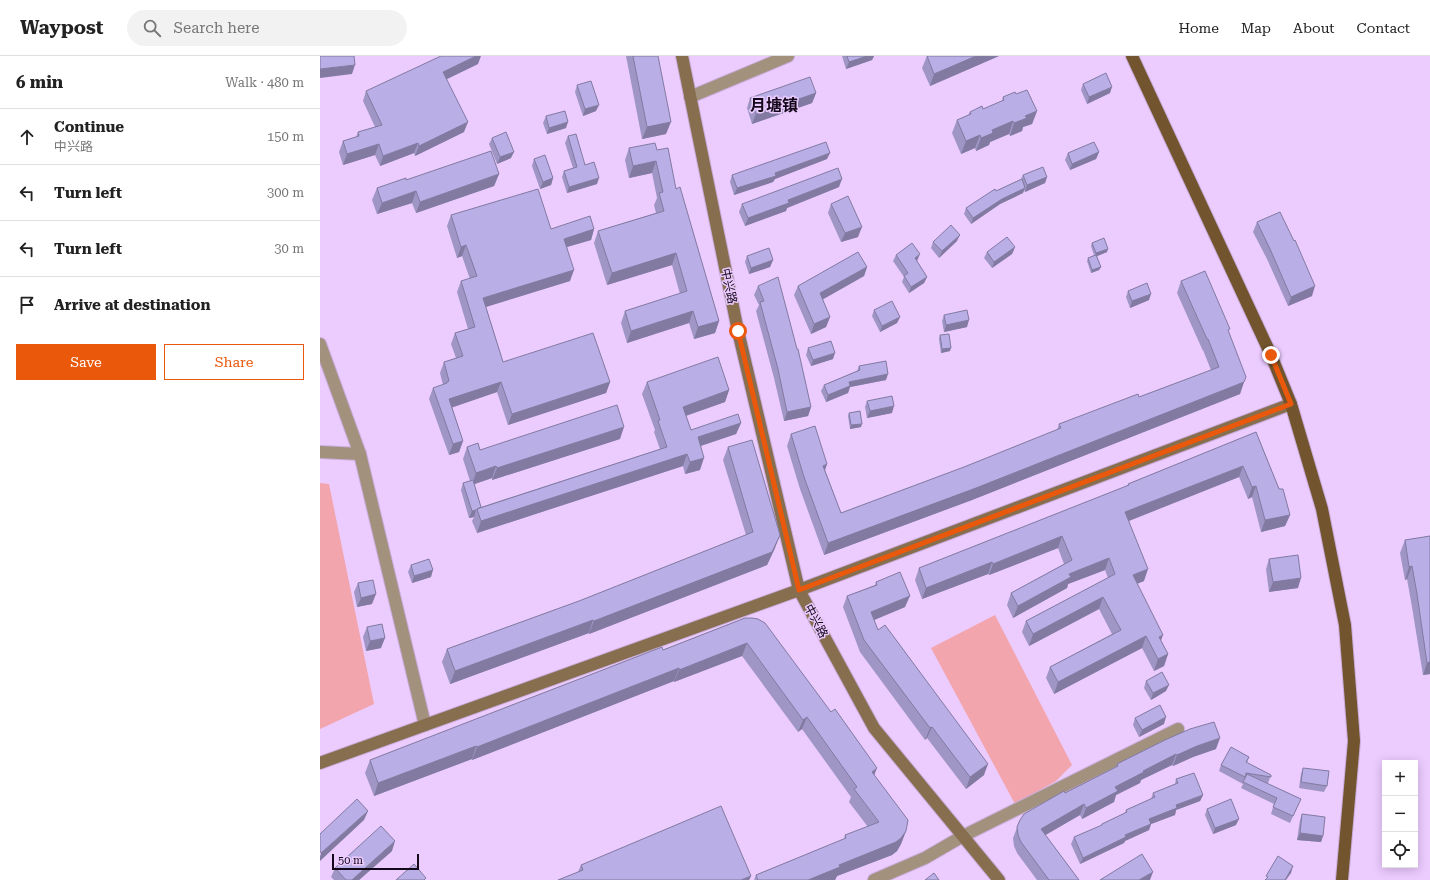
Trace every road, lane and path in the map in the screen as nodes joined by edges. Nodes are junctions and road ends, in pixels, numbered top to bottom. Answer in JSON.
{"nodes":[{"id":1,"x":682,"y":56,"type":"edge"},
{"id":2,"x":788,"y":56,"type":"edge"},
{"id":3,"x":1132,"y":56,"type":"edge"},
{"id":4,"x":690,"y":97,"type":"junction"},
{"id":5,"x":320,"y":344,"type":"edge"},
{"id":6,"x":1291,"y":404,"type":"junction"},
{"id":7,"x":320,"y":452,"type":"edge"},
{"id":8,"x":360,"y":454,"type":"junction"},
{"id":9,"x":799,"y":590,"type":"junction"},
{"id":10,"x":425,"y":725,"type":"junction"},
{"id":11,"x":1178,"y":729,"type":"dead end"},
{"id":12,"x":320,"y":764,"type":"edge"},
{"id":13,"x":963,"y":836,"type":"junction"},
{"id":14,"x":874,"y":880,"type":"edge"},
{"id":15,"x":999,"y":880,"type":"edge"},
{"id":16,"x":1342,"y":880,"type":"edge"}],
"edges":[{"from":1,"to":4,"type":"main road","name":"中兴路"},
{"from":2,"to":4,"type":"street"},
{"from":3,"to":6,"type":"main road"},
{"from":4,"to":9,"type":"main road","name":"中兴路"},
{"from":5,"to":8,"type":"street"},
{"from":6,"to":9,"type":"main road"},
{"from":6,"to":16,"type":"main road"},
{"from":7,"to":8,"type":"street"},
{"from":8,"to":10,"type":"street"},
{"from":9,"to":10,"type":"main road"},
{"from":9,"to":13,"type":"main road","name":"中兴路"},
{"from":10,"to":12,"type":"main road"},
{"from":11,"to":13,"type":"street"},
{"from":13,"to":14,"type":"street"},
{"from":13,"to":15,"type":"main road","name":"中兴路"}]}
